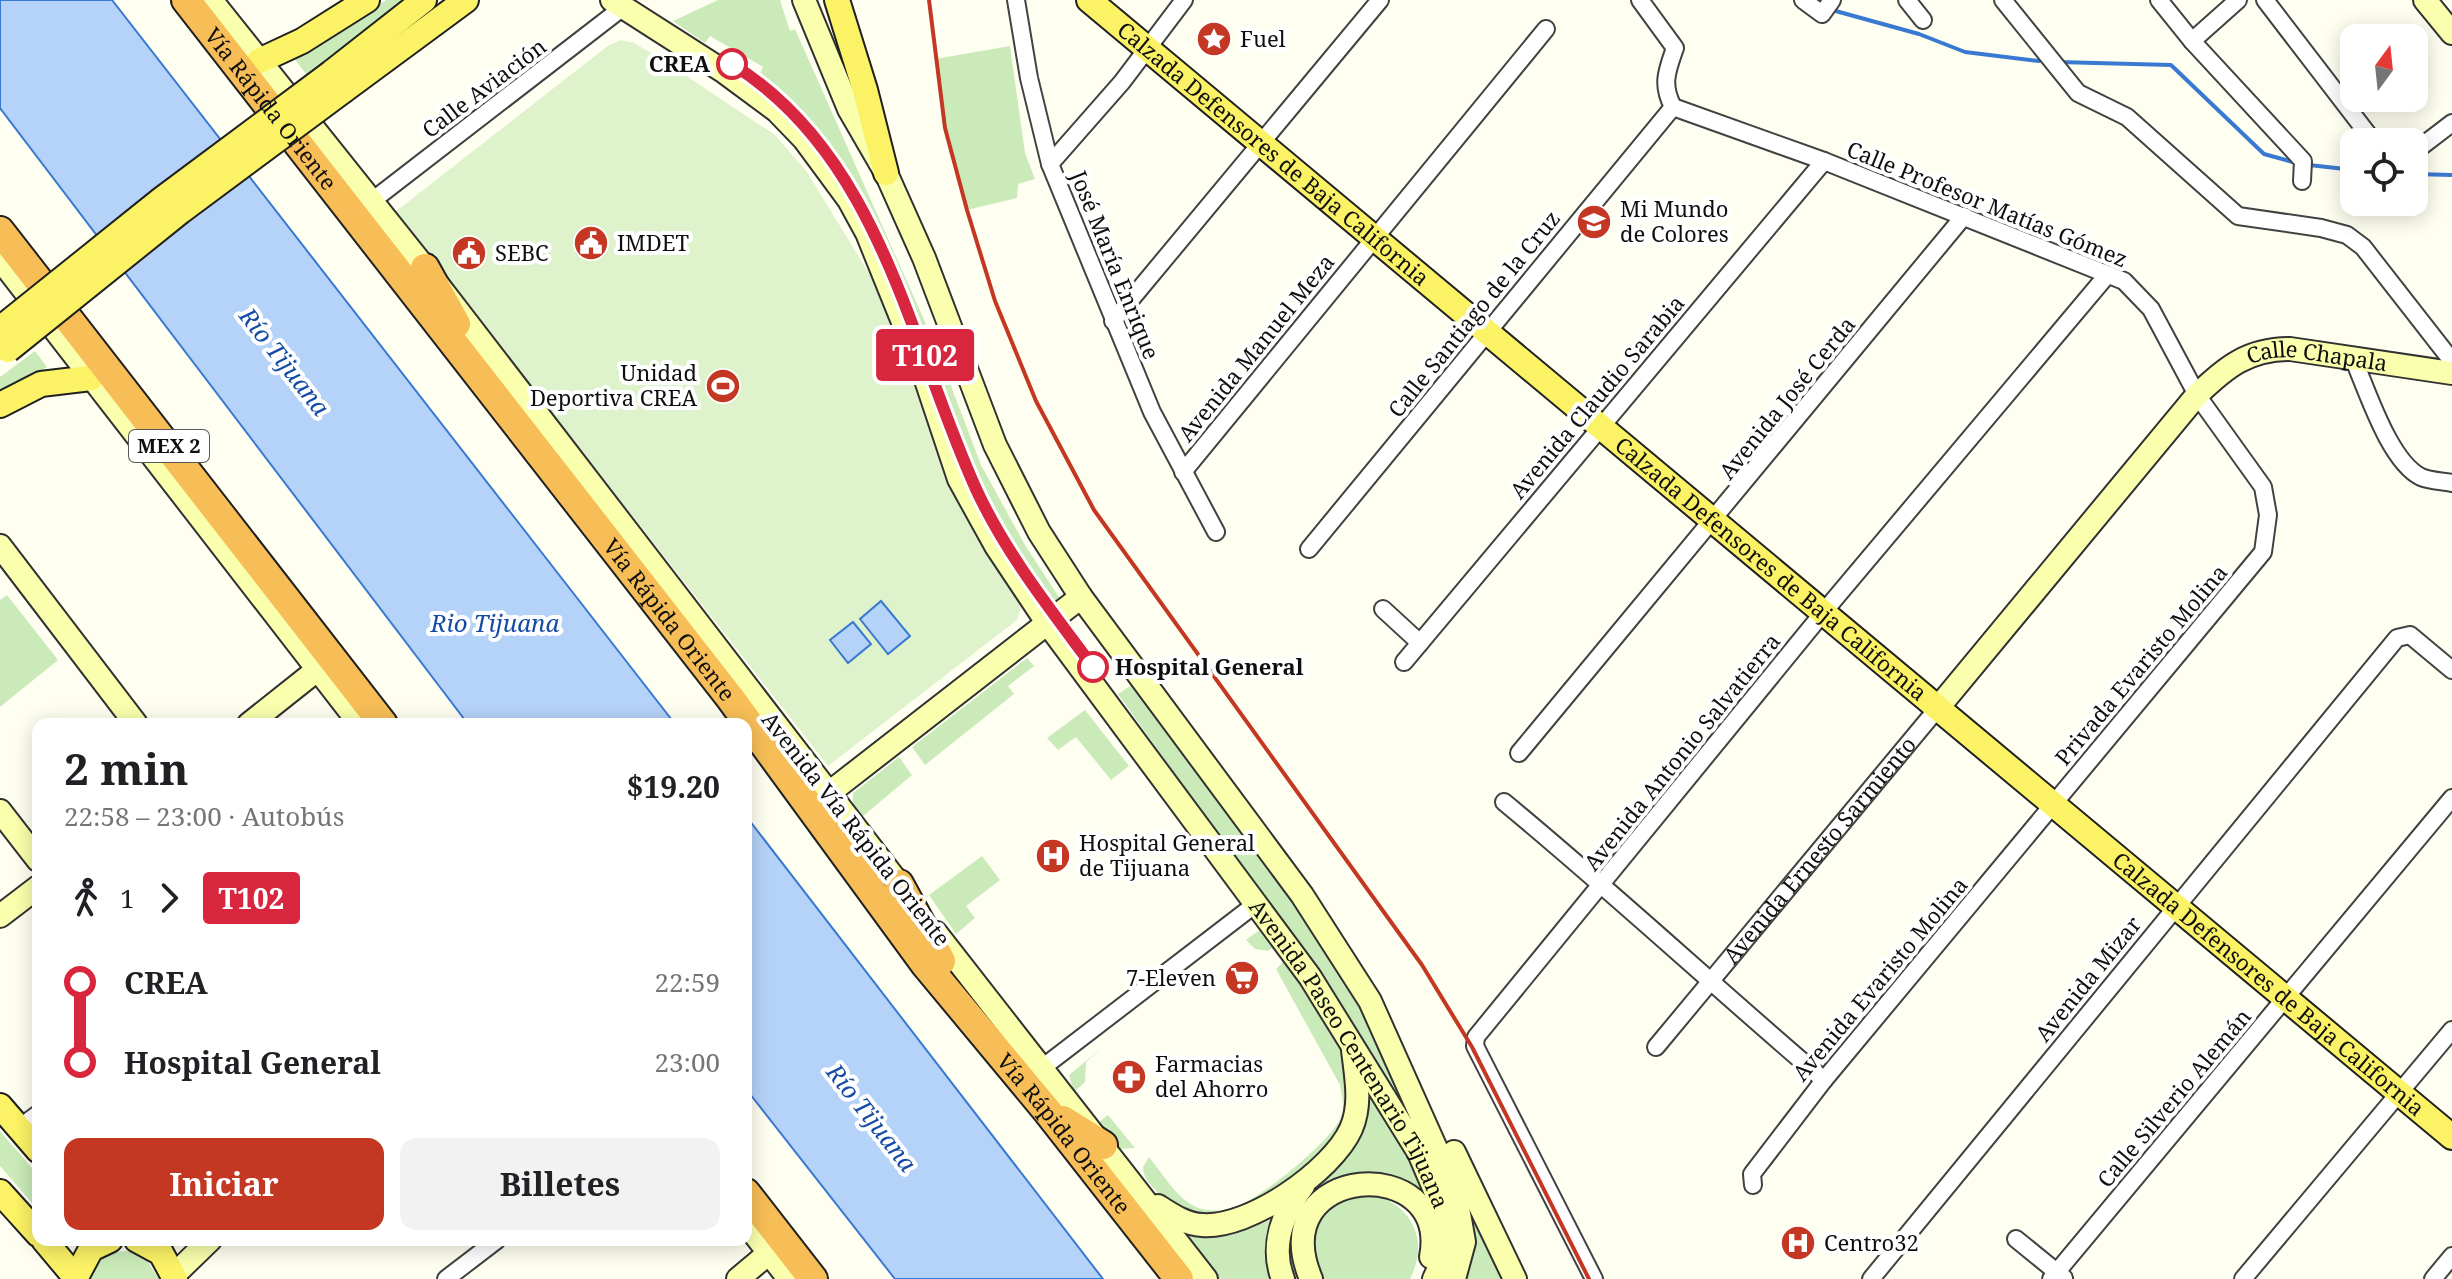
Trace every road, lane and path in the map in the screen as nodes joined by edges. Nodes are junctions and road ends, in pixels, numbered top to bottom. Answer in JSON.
{"nodes":[{"id":1,"x":186,"y":0,"type":"edge"},
{"id":2,"x":211,"y":0,"type":"edge"},
{"id":3,"x":367,"y":0,"type":"edge"},
{"id":4,"x":424,"y":0,"type":"edge"},
{"id":5,"x":466,"y":0,"type":"edge"},
{"id":6,"x":804,"y":0,"type":"edge"},
{"id":7,"x":837,"y":0,"type":"edge"},
{"id":8,"x":1016,"y":0,"type":"edge"},
{"id":9,"x":1089,"y":0,"type":"edge"},
{"id":10,"x":1184,"y":0,"type":"edge"},
{"id":11,"x":1380,"y":0,"type":"edge"},
{"id":12,"x":1640,"y":0,"type":"edge"},
{"id":13,"x":1803,"y":0,"type":"edge"},
{"id":14,"x":1907,"y":0,"type":"edge"},
{"id":15,"x":2003,"y":0,"type":"edge"},
{"id":16,"x":2159,"y":0,"type":"edge"},
{"id":17,"x":2238,"y":0,"type":"edge"},
{"id":18,"x":2265,"y":0,"type":"edge"},
{"id":19,"x":2425,"y":0,"type":"edge"},
{"id":20,"x":617,"y":4,"type":"edge"},
{"id":21,"x":1827,"y":7,"type":"edge"},
{"id":22,"x":1923,"y":20,"type":"dead end"},
{"id":23,"x":1546,"y":29,"type":"dead end"},
{"id":24,"x":2452,"y":33,"type":"edge"},
{"id":25,"x":2192,"y":41,"type":"junction"},
{"id":26,"x":1146,"y":47,"type":"junction"},
{"id":27,"x":259,"y":61,"type":"junction"},
{"id":28,"x":338,"y":82,"type":"junction"},
{"id":29,"x":1673,"y":107,"type":"junction"},
{"id":30,"x":2452,"y":123,"type":"edge"},
{"id":31,"x":2363,"y":128,"type":"edge"},
{"id":32,"x":2428,"y":141,"type":"edge"},
{"id":33,"x":1261,"y":143,"type":"junction"},
{"id":34,"x":1824,"y":161,"type":"junction"},
{"id":35,"x":1050,"y":164,"type":"junction"},
{"id":36,"x":2303,"y":170,"type":"dead end"},
{"id":37,"x":886,"y":173,"type":"junction"},
{"id":38,"x":372,"y":201,"type":"junction"},
{"id":39,"x":1964,"y":216,"type":"junction"},
{"id":40,"x":0,"y":231,"type":"edge"},
{"id":41,"x":1375,"y":238,"type":"junction"},
{"id":42,"x":0,"y":259,"type":"edge"},
{"id":43,"x":425,"y":268,"type":"junction"},
{"id":44,"x":2108,"y":274,"type":"junction"},
{"id":45,"x":1113,"y":321,"type":"junction"},
{"id":46,"x":1487,"y":332,"type":"junction"},
{"id":47,"x":3,"y":345,"type":"edge"},
{"id":48,"x":2353,"y":358,"type":"junction"},
{"id":49,"x":2452,"y":361,"type":"edge"},
{"id":50,"x":2452,"y":373,"type":"edge"},
{"id":51,"x":91,"y":378,"type":"junction"},
{"id":52,"x":492,"y":392,"type":"junction"},
{"id":53,"x":2197,"y":395,"type":"junction"},
{"id":54,"x":0,"y":405,"type":"edge"},
{"id":55,"x":1601,"y":427,"type":"junction"},
{"id":56,"x":153,"y":457,"type":"junction"},
{"id":57,"x":1183,"y":472,"type":"junction"},
{"id":58,"x":2452,"y":483,"type":"edge"},
{"id":59,"x":1714,"y":522,"type":"junction"},
{"id":60,"x":1216,"y":532,"type":"dead end"},
{"id":61,"x":0,"y":546,"type":"edge"},
{"id":62,"x":249,"y":548,"type":"junction"},
{"id":63,"x":1309,"y":549,"type":"dead end"},
{"id":64,"x":2263,"y":552,"type":"joint"},
{"id":65,"x":1081,"y":597,"type":"junction"},
{"id":66,"x":1383,"y":609,"type":"dead end"},
{"id":67,"x":1822,"y":614,"type":"junction"},
{"id":68,"x":668,"y":617,"type":"junction"},
{"id":69,"x":1048,"y":624,"type":"junction"},
{"id":70,"x":1420,"y":643,"type":"junction"},
{"id":71,"x":1404,"y":662,"type":"dead end"},
{"id":72,"x":317,"y":670,"type":"junction"},
{"id":73,"x":2452,"y":670,"type":"edge"},
{"id":74,"x":750,"y":690,"type":"junction"},
{"id":75,"x":1937,"y":709,"type":"junction"},
{"id":76,"x":131,"y":718,"type":"edge"},
{"id":77,"x":257,"y":718,"type":"edge"},
{"id":78,"x":355,"y":718,"type":"edge"},
{"id":79,"x":378,"y":718,"type":"edge"},
{"id":80,"x":743,"y":718,"type":"edge"},
{"id":81,"x":752,"y":730,"type":"edge"},
{"id":82,"x":1519,"y":753,"type":"dead end"},
{"id":83,"x":829,"y":793,"type":"junction"},
{"id":84,"x":2452,"y":798,"type":"edge"},
{"id":85,"x":1504,"y":802,"type":"dead end"},
{"id":86,"x":2053,"y":805,"type":"junction"},
{"id":87,"x":0,"y":811,"type":"edge"},
{"id":88,"x":32,"y":852,"type":"edge"},
{"id":89,"x":899,"y":884,"type":"junction"},
{"id":90,"x":1603,"y":884,"type":"junction"},
{"id":91,"x":32,"y":892,"type":"edge"},
{"id":92,"x":1257,"y":903,"type":"junction"},
{"id":93,"x":2175,"y":904,"type":"junction"},
{"id":94,"x":0,"y":916,"type":"edge"},
{"id":95,"x":1711,"y":984,"type":"junction"},
{"id":96,"x":2286,"y":999,"type":"junction"},
{"id":97,"x":1370,"y":1001,"type":"junction"},
{"id":98,"x":976,"y":1025,"type":"junction"},
{"id":99,"x":2452,"y":1030,"type":"edge"},
{"id":100,"x":1351,"y":1041,"type":"junction"},
{"id":101,"x":1656,"y":1047,"type":"dead end"},
{"id":102,"x":1042,"y":1068,"type":"junction"},
{"id":103,"x":1824,"y":1080,"type":"junction"},
{"id":104,"x":2400,"y":1093,"type":"junction"},
{"id":105,"x":0,"y":1106,"type":"edge"},
{"id":106,"x":1048,"y":1112,"type":"junction"},
{"id":107,"x":29,"y":1121,"type":"edge"},
{"id":108,"x":2452,"y":1137,"type":"edge"},
{"id":109,"x":1103,"y":1145,"type":"junction"},
{"id":110,"x":1311,"y":1175,"type":"junction"},
{"id":111,"x":1753,"y":1185,"type":"dead end"},
{"id":112,"x":0,"y":1192,"type":"edge"},
{"id":113,"x":1147,"y":1200,"type":"junction"},
{"id":114,"x":752,"y":1201,"type":"edge"},
{"id":115,"x":32,"y":1227,"type":"edge"},
{"id":116,"x":752,"y":1231,"type":"edge"},
{"id":117,"x":2016,"y":1239,"type":"dead end"},
{"id":118,"x":49,"y":1246,"type":"edge"},
{"id":119,"x":97,"y":1246,"type":"edge"},
{"id":120,"x":153,"y":1246,"type":"edge"},
{"id":121,"x":204,"y":1246,"type":"edge"},
{"id":122,"x":489,"y":1246,"type":"edge"},
{"id":123,"x":769,"y":1253,"type":"junction"},
{"id":124,"x":2452,"y":1256,"type":"edge"},
{"id":125,"x":175,"y":1277,"type":"edge"},
{"id":126,"x":2057,"y":1277,"type":"edge"},
{"id":127,"x":75,"y":1278,"type":"edge"},
{"id":128,"x":446,"y":1279,"type":"edge"},
{"id":129,"x":738,"y":1279,"type":"edge"},
{"id":130,"x":789,"y":1279,"type":"edge"},
{"id":131,"x":813,"y":1279,"type":"edge"},
{"id":132,"x":1179,"y":1279,"type":"edge"},
{"id":133,"x":1206,"y":1279,"type":"edge"},
{"id":134,"x":1283,"y":1279,"type":"edge"},
{"id":135,"x":1311,"y":1279,"type":"edge"},
{"id":136,"x":1423,"y":1279,"type":"edge"},
{"id":137,"x":1434,"y":1279,"type":"edge"},
{"id":138,"x":1454,"y":1279,"type":"edge"},
{"id":139,"x":1515,"y":1279,"type":"edge"},
{"id":140,"x":1594,"y":1279,"type":"edge"},
{"id":141,"x":1871,"y":1279,"type":"edge"},
{"id":142,"x":2243,"y":1279,"type":"edge"},
{"id":143,"x":2433,"y":1279,"type":"edge"}],
"edges":[{"from":1,"to":52,"type":"highway","name":"Vía Rápida Oriente"},
{"from":2,"to":27,"type":"main road","name":"Avenida Vía Rápida Oriente"},
{"from":3,"to":27,"type":"main road"},
{"from":4,"to":28,"type":"main road"},
{"from":5,"to":28,"type":"main road"},
{"from":6,"to":37,"type":"main road","name":"Avenida Paseo Centenario Tijuana"},
{"from":7,"to":37,"type":"main road"},
{"from":8,"to":35,"type":"street","name":"José María Enrique"},
{"from":9,"to":26,"type":"main road","name":"Calzada Defensores de Baja California"},
{"from":10,"to":26,"type":"street"},
{"from":11,"to":33,"type":"street"},
{"from":12,"to":29,"type":"street"},
{"from":13,"to":21,"type":"street"},
{"from":14,"to":22,"type":"street"},
{"from":15,"to":49,"type":"street"},
{"from":16,"to":25,"type":"street"},
{"from":17,"to":25,"type":"street"},
{"from":18,"to":31,"type":"street"},
{"from":19,"to":24,"type":"main road"},
{"from":20,"to":38,"type":"street","name":"Calle Aviación"},
{"from":20,"to":69,"type":"main road","name":"Avenida Paseo Centenario Tijuana"},
{"from":23,"to":41,"type":"street","name":"Avenida Manuel Meza"},
{"from":25,"to":36,"type":"street"},
{"from":26,"to":33,"type":"main road","name":"Calzada Defensores de Baja California"},
{"from":26,"to":35,"type":"street"},
{"from":27,"to":38,"type":"main road","name":"Avenida Vía Rápida Oriente"},
{"from":28,"to":47,"type":"main road","bridge":true},
{"from":29,"to":34,"type":"street","name":"Calle Profesor Matías Gómez"},
{"from":29,"to":46,"type":"street","name":"Calle Santiago de la Cruz"},
{"from":30,"to":32,"type":"street"},
{"from":33,"to":41,"type":"main road","name":"Calzada Defensores de Baja California"},
{"from":33,"to":45,"type":"street"},
{"from":34,"to":39,"type":"street","name":"Calle Profesor Matías Gómez"},
{"from":34,"to":55,"type":"street","name":"Avenida Claudio Sarabia"},
{"from":35,"to":45,"type":"street","name":"José María Enrique"},
{"from":37,"to":65,"type":"main road","name":"Avenida Paseo Centenario Tijuana"},
{"from":38,"to":43,"type":"main road","name":"Avenida Vía Rápida Oriente"},
{"from":39,"to":44,"type":"street","name":"Calle Profesor Matías Gómez"},
{"from":39,"to":59,"type":"street","name":"Avenida José Cerda"},
{"from":40,"to":62,"type":"highway","number":"MEX 2"},
{"from":41,"to":46,"type":"main road","name":"Calzada Defensores de Baja California"},
{"from":41,"to":57,"type":"street","name":"Avenida Manuel Meza"},
{"from":42,"to":51,"type":"main road"},
{"from":43,"to":52,"type":"highway"},
{"from":43,"to":74,"type":"main road","name":"Avenida Vía Rápida Oriente"},
{"from":44,"to":53,"type":"street","name":"Calle Profesor Matías Gómez"},
{"from":44,"to":67,"type":"street","name":"Avenida Antonio Salvatierra"},
{"from":45,"to":57,"type":"street","name":"José María Enrique"},
{"from":46,"to":55,"type":"main road","name":"Calzada Defensores de Baja California"},
{"from":46,"to":63,"type":"street","name":"Calle Santiago de la Cruz"},
{"from":48,"to":50,"type":"main road","name":"Calle Chapala"},
{"from":48,"to":53,"type":"main road","name":"Calle Chapala"},
{"from":48,"to":58,"type":"street"},
{"from":51,"to":54,"type":"main road"},
{"from":51,"to":56,"type":"main road"},
{"from":52,"to":68,"type":"highway","name":"Vía Rápida Oriente"},
{"from":53,"to":64,"type":"street","name":"Calle Profesor Matías Gómez"},
{"from":53,"to":75,"type":"main road","name":"Avenida Ernesto Sarmiento"},
{"from":55,"to":59,"type":"main road","name":"Calzada Defensores de Baja California"},
{"from":55,"to":70,"type":"street","name":"Avenida Claudio Sarabia"},
{"from":56,"to":62,"type":"highway"},
{"from":56,"to":72,"type":"main road"},
{"from":57,"to":60,"type":"street","name":"José María Enrique"},
{"from":59,"to":67,"type":"main road","name":"Calzada Defensores de Baja California"},
{"from":59,"to":82,"type":"street","name":"Avenida José Cerda"},
{"from":61,"to":76,"type":"main road"},
{"from":62,"to":79,"type":"highway","number":"MEX 2"},
{"from":64,"to":86,"type":"street","name":"Privada Evaristo Molina"},
{"from":65,"to":69,"type":"main road"},
{"from":65,"to":97,"type":"main road","name":"Avenida Paseo Centenario Tijuana"},
{"from":66,"to":70,"type":"street"},
{"from":67,"to":75,"type":"main road","name":"Calzada Defensores de Baja California"},
{"from":67,"to":90,"type":"street","name":"Avenida Antonio Salvatierra"},
{"from":68,"to":74,"type":"highway"},
{"from":68,"to":80,"type":"highway","name":"Vía Rápida Oriente"},
{"from":69,"to":83,"type":"main road"},
{"from":69,"to":92,"type":"main road","name":"Avenida Paseo Centenario Tijuana"},
{"from":70,"to":71,"type":"street","name":"Avenida Claudio Sarabia"},
{"from":72,"to":77,"type":"main road"},
{"from":72,"to":78,"type":"main road"},
{"from":73,"to":93,"type":"street","name":"Avenida Mizar"},
{"from":74,"to":83,"type":"main road","name":"Avenida Vía Rápida Oriente"},
{"from":75,"to":86,"type":"main road","name":"Calzada Defensores de Baja California"},
{"from":75,"to":95,"type":"street","name":"Avenida Ernesto Sarmiento"},
{"from":81,"to":98,"type":"highway","name":"Vía Rápida Oriente"},
{"from":83,"to":89,"type":"main road","name":"Avenida Vía Rápida Oriente"},
{"from":84,"to":96,"type":"street","name":"Calle Silverio Alemán"},
{"from":85,"to":90,"type":"street"},
{"from":86,"to":93,"type":"main road","name":"Calzada Defensores de Baja California"},
{"from":86,"to":103,"type":"street","name":"Avenida Evaristo Molina"},
{"from":87,"to":88,"type":"main road"},
{"from":89,"to":98,"type":"highway"},
{"from":89,"to":102,"type":"main road","name":"Avenida Vía Rápida Oriente"},
{"from":90,"to":95,"type":"street"},
{"from":90,"to":140,"type":"street","name":"Avenida Antonio Salvatierra"},
{"from":91,"to":94,"type":"main road"},
{"from":92,"to":100,"type":"main road","name":"Avenida Paseo Centenario Tijuana"},
{"from":92,"to":102,"type":"street"},
{"from":93,"to":96,"type":"main road","name":"Calzada Defensores de Baja California"},
{"from":93,"to":141,"type":"street","name":"Avenida Mizar"},
{"from":95,"to":101,"type":"street","name":"Avenida Ernesto Sarmiento"},
{"from":95,"to":103,"type":"street"},
{"from":96,"to":104,"type":"main road","name":"Calzada Defensores de Baja California"},
{"from":96,"to":126,"type":"street","name":"Calle Silverio Alemán"},
{"from":97,"to":138,"type":"main road","name":"Avenida Paseo Centenario Tijuana"},
{"from":97,"to":139,"type":"main road"},
{"from":98,"to":106,"type":"highway","name":"Vía Rápida Oriente"},
{"from":99,"to":104,"type":"street"},
{"from":100,"to":110,"type":"main road"},
{"from":100,"to":137,"type":"main road","name":"Avenida Paseo Centenario Tijuana"},
{"from":102,"to":109,"type":"main road","name":"Avenida Vía Rápida Oriente"},
{"from":103,"to":111,"type":"street","name":"Avenida Evaristo Molina"},
{"from":104,"to":108,"type":"main road","name":"Calzada Defensores de Baja California"},
{"from":104,"to":142,"type":"street"},
{"from":105,"to":107,"type":"main road"},
{"from":106,"to":109,"type":"highway"},
{"from":106,"to":132,"type":"highway","name":"Vía Rápida Oriente"},
{"from":109,"to":113,"type":"main road","name":"Avenida Vía Rápida Oriente"},
{"from":110,"to":113,"type":"main road"},
{"from":110,"to":134,"type":"main road"},
{"from":112,"to":115,"type":"main road"},
{"from":113,"to":133,"type":"main road","name":"Avenida Vía Rápida Oriente"},
{"from":114,"to":131,"type":"highway"},
{"from":116,"to":123,"type":"main road"},
{"from":117,"to":126,"type":"street"},
{"from":118,"to":127,"type":"main road"},
{"from":119,"to":127,"type":"main road"},
{"from":120,"to":125,"type":"main road"},
{"from":121,"to":125,"type":"main road"},
{"from":122,"to":128,"type":"street"},
{"from":123,"to":129,"type":"main road"},
{"from":123,"to":130,"type":"main road"},
{"from":124,"to":143,"type":"street"},
{"from":135,"to":136,"type":"main road"}]}
